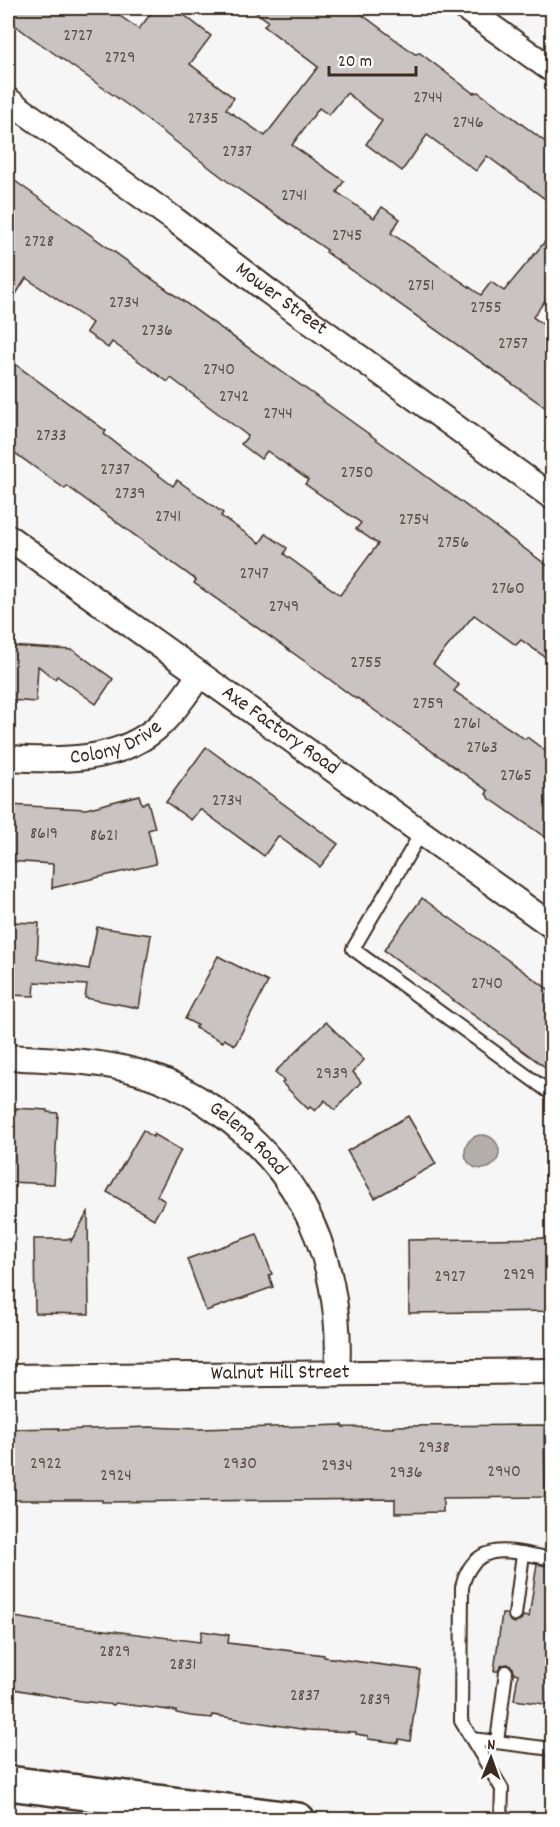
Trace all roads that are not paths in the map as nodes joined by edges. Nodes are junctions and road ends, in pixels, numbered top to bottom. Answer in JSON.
{"nodes":[{"id":1,"x":465,"y":8,"type":"edge"},
{"id":2,"x":552,"y":70,"type":"edge"},
{"id":3,"x":8,"y":100,"type":"edge"},
{"id":4,"x":552,"y":497,"type":"edge"},
{"id":5,"x":8,"y":537,"type":"edge"},
{"id":6,"x":199,"y":675,"type":"junction"},
{"id":7,"x":8,"y":758,"type":"edge"},
{"id":8,"x":421,"y":833,"type":"junction"},
{"id":9,"x":552,"y":926,"type":"edge"},
{"id":10,"x":8,"y":1057,"type":"edge"},
{"id":11,"x":552,"y":1094,"type":"edge"},
{"id":12,"x":552,"y":1371,"type":"edge"},
{"id":13,"x":337,"y":1373,"type":"junction"},
{"id":14,"x":8,"y":1377,"type":"edge"},
{"id":15,"x":523,"y":1554,"type":"junction"},
{"id":16,"x":552,"y":1560,"type":"edge"},
{"id":17,"x":515,"y":1615,"type":"dead end"},
{"id":18,"x":506,"y":1672,"type":"dead end"},
{"id":19,"x":472,"y":1739,"type":"junction"},
{"id":20,"x":496,"y":1742,"type":"junction"},
{"id":21,"x":552,"y":1749,"type":"edge"},
{"id":22,"x":8,"y":1783,"type":"edge"},
{"id":23,"x":298,"y":1820,"type":"edge"},
{"id":24,"x":501,"y":1820,"type":"edge"}],
"edges":[{"from":1,"to":2,"type":"street"},
{"from":3,"to":4,"type":"street","name":"Mower Street"},
{"from":5,"to":6,"type":"street","name":"Axe Factory Road"},
{"from":6,"to":7,"type":"street","name":"Colony Drive"},
{"from":6,"to":8,"type":"street","name":"Axe Factory Road"},
{"from":8,"to":9,"type":"street","name":"Axe Factory Road"},
{"from":8,"to":11,"type":"lane"},
{"from":10,"to":13,"type":"street","name":"Gelena Road"},
{"from":12,"to":13,"type":"street","name":"Walnut Hill Street"},
{"from":13,"to":14,"type":"street","name":"Walnut Hill Street"},
{"from":15,"to":16,"type":"lane"},
{"from":15,"to":17,"type":"lane"},
{"from":15,"to":19,"type":"lane"},
{"from":18,"to":20,"type":"lane"},
{"from":19,"to":20,"type":"lane"},
{"from":19,"to":24,"type":"lane"},
{"from":20,"to":21,"type":"lane"},
{"from":22,"to":23,"type":"main road"}]}
